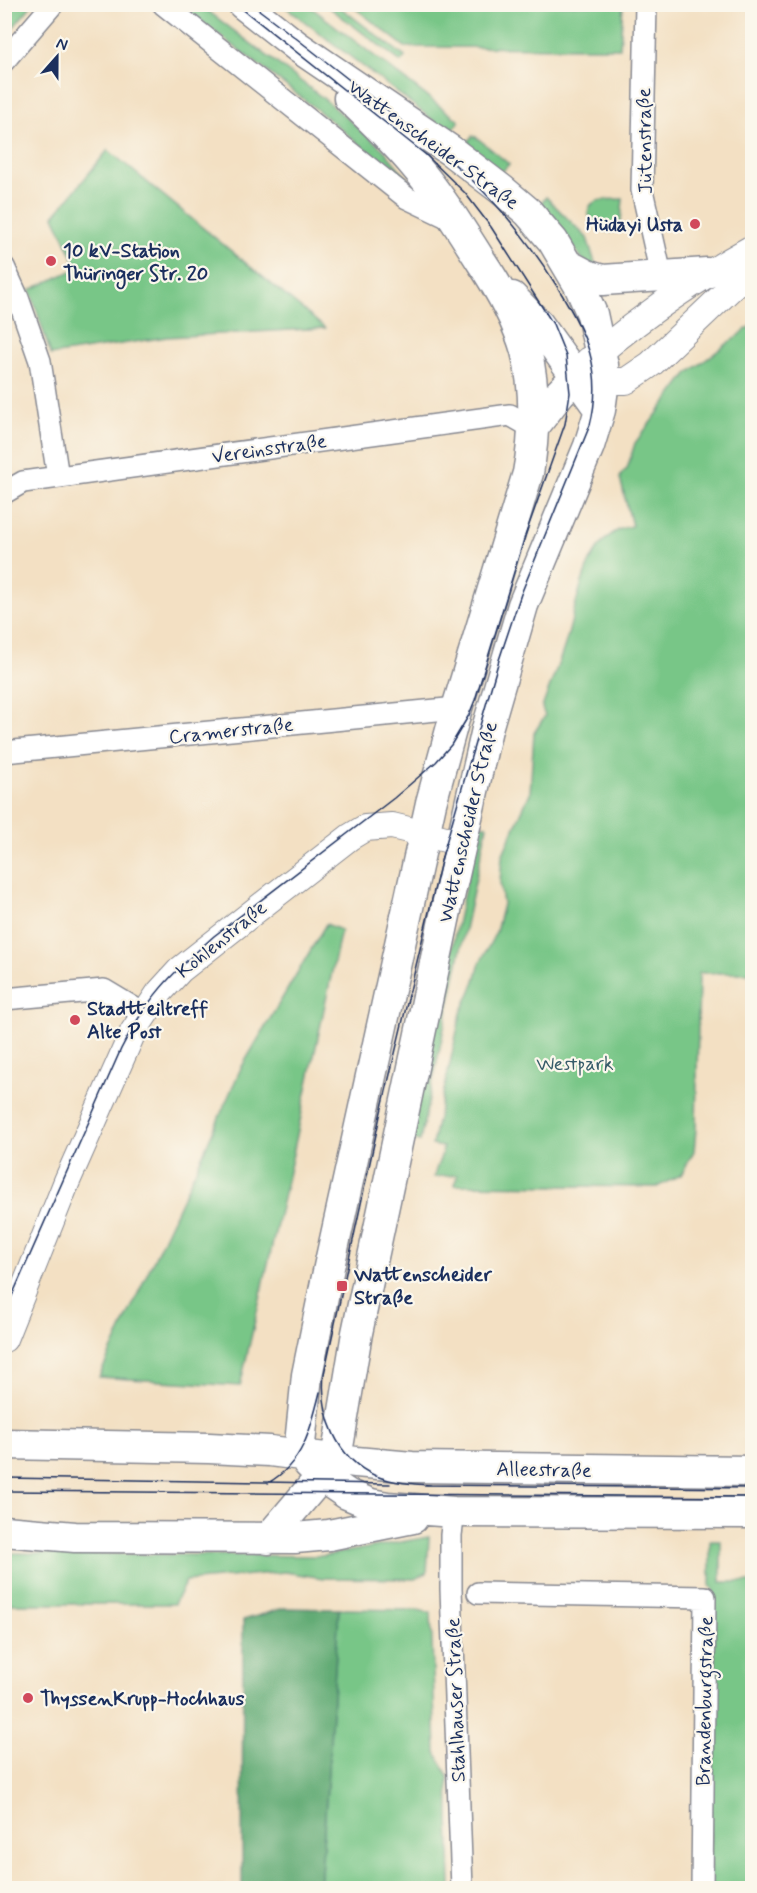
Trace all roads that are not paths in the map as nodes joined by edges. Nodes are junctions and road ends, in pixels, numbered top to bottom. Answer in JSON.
{"nodes":[{"id":1,"x":53,"y":4,"type":"edge"},
{"id":2,"x":163,"y":4,"type":"edge"},
{"id":3,"x":243,"y":4,"type":"edge"},
{"id":4,"x":646,"y":4,"type":"edge"},
{"id":5,"x":298,"y":47,"type":"junction"},
{"id":6,"x":4,"y":61,"type":"edge"},
{"id":7,"x":456,"y":221,"type":"junction"},
{"id":8,"x":753,"y":248,"type":"edge"},
{"id":9,"x":568,"y":265,"type":"junction"},
{"id":10,"x":4,"y":267,"type":"edge"},
{"id":11,"x":753,"y":268,"type":"edge"},
{"id":12,"x":488,"y":273,"type":"junction"},
{"id":13,"x":707,"y":273,"type":"junction"},
{"id":14,"x":661,"y":275,"type":"junction"},
{"id":15,"x":600,"y":352,"type":"junction"},
{"id":16,"x":590,"y":378,"type":"junction"},
{"id":17,"x":533,"y":428,"type":"junction"},
{"id":18,"x":58,"y":477,"type":"junction"},
{"id":19,"x":4,"y":493,"type":"edge"},
{"id":20,"x":457,"y":708,"type":"junction"},
{"id":21,"x":4,"y":752,"type":"edge"},
{"id":22,"x":424,"y":834,"type":"junction"},
{"id":23,"x":462,"y":843,"type":"junction"},
{"id":24,"x":4,"y":999,"type":"edge"},
{"id":25,"x":144,"y":1014,"type":"junction"},
{"id":26,"x":4,"y":1338,"type":"edge"},
{"id":27,"x":4,"y":1444,"type":"edge"},
{"id":28,"x":299,"y":1454,"type":"junction"},
{"id":29,"x":329,"y":1468,"type":"junction"},
{"id":30,"x":753,"y":1471,"type":"edge"},
{"id":31,"x":454,"y":1512,"type":"junction"},
{"id":32,"x":753,"y":1513,"type":"edge"},
{"id":33,"x":4,"y":1531,"type":"edge"},
{"id":34,"x":268,"y":1539,"type":"junction"},
{"id":35,"x":478,"y":1593,"type":"dead end"},
{"id":36,"x":462,"y":1888,"type":"edge"},
{"id":37,"x":702,"y":1888,"type":"edge"}],
"edges":[{"from":1,"to":6,"type":"street"},
{"from":2,"to":7,"type":"street"},
{"from":3,"to":5,"type":"main road","name":"Wattenscheider Straße"},
{"from":4,"to":14,"type":"street","name":"Jütenstraße"},
{"from":5,"to":7,"type":"main road","name":"Wattenscheider Straße"},
{"from":5,"to":9,"type":"main road","name":"Wattenscheider Straße"},
{"from":7,"to":12,"type":"main road","name":"Wattenscheider Straße"},
{"from":8,"to":13,"type":"street"},
{"from":9,"to":14,"type":"main road"},
{"from":9,"to":15,"type":"main road","name":"Wattenscheider Straße"},
{"from":10,"to":18,"type":"street"},
{"from":11,"to":16,"type":"street"},
{"from":12,"to":16,"type":"main road","name":"Wattenscheider Straße"},
{"from":12,"to":17,"type":"main road","name":"Wattenscheider Straße"},
{"from":13,"to":14,"type":"main road"},
{"from":13,"to":15,"type":"street"},
{"from":15,"to":16,"type":"main road"},
{"from":16,"to":17,"type":"main road"},
{"from":16,"to":23,"type":"main road","name":"Wattenscheider Straße"},
{"from":17,"to":18,"type":"street","name":"Vereinsstraße"},
{"from":17,"to":20,"type":"main road","name":"Wattenscheider Straße"},
{"from":18,"to":19,"type":"street","name":"Vereinsstraße"},
{"from":20,"to":21,"type":"street","name":"Cramerstraße"},
{"from":20,"to":22,"type":"main road","name":"Wattenscheider Straße"},
{"from":22,"to":23,"type":"street","name":"Kohlenstraße"},
{"from":22,"to":25,"type":"street","name":"Kohlenstraße"},
{"from":22,"to":28,"type":"main road","name":"Wattenscheider Straße"},
{"from":23,"to":29,"type":"main road","name":"Wattenscheider Straße"},
{"from":24,"to":25,"type":"street"},
{"from":25,"to":26,"type":"street","name":"Kohlenstraße"},
{"from":27,"to":28,"type":"main road","name":"Alleestraße"},
{"from":28,"to":29,"type":"main road","name":"Alleestraße"},
{"from":29,"to":30,"type":"main road","name":"Alleestraße"},
{"from":29,"to":31,"type":"main road","name":"Alleestraße"},
{"from":29,"to":34,"type":"main road"},
{"from":31,"to":32,"type":"main road","name":"Alleestraße"},
{"from":31,"to":34,"type":"main road","name":"Alleestraße"},
{"from":31,"to":36,"type":"street","name":"Stahlhauser Straße"},
{"from":33,"to":34,"type":"main road","name":"Alleestraße"},
{"from":35,"to":37,"type":"street","name":"Brandenburgstraße"}]}
